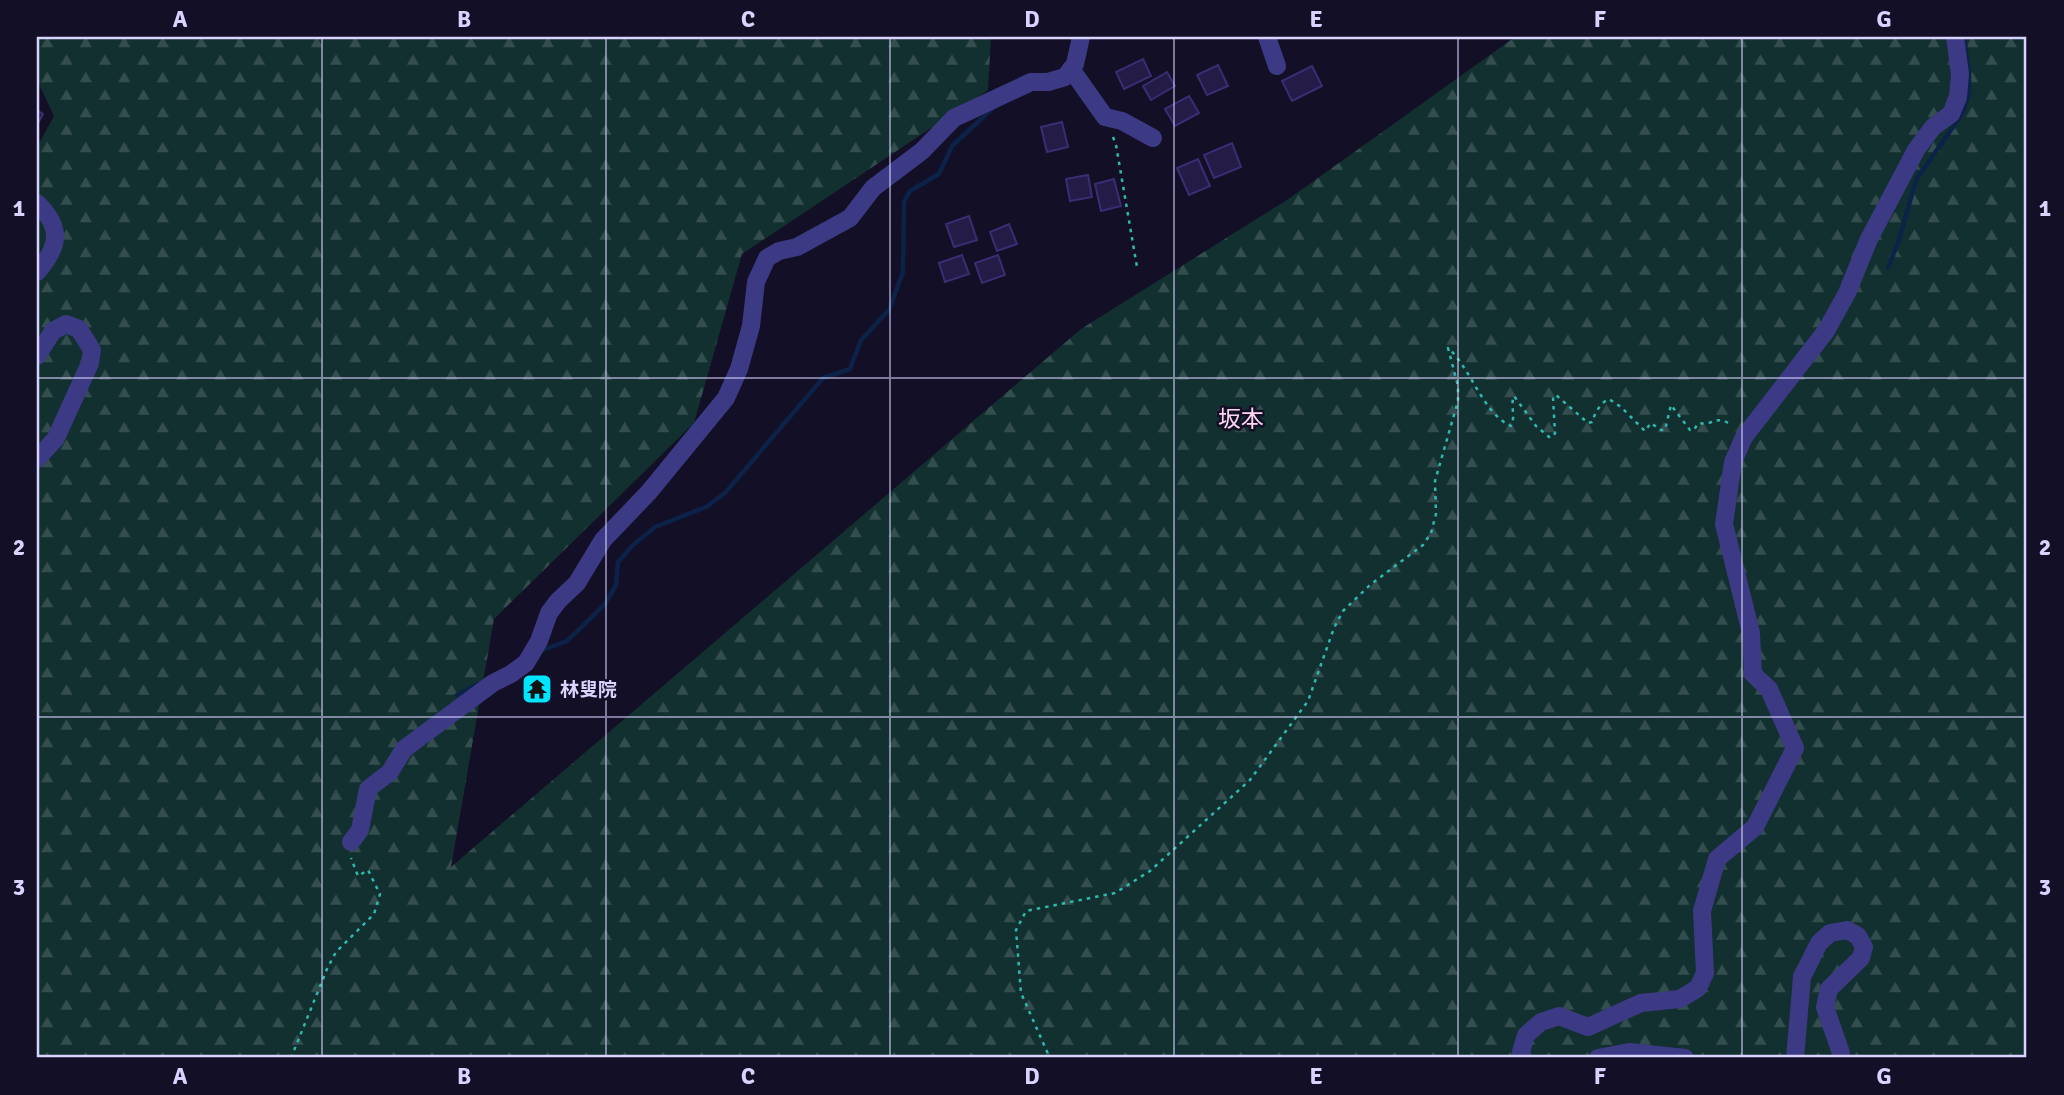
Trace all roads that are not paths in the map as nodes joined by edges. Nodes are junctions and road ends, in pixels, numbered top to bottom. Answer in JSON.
{"nodes":[{"id":1,"x":1081,"y":37,"type":"edge"},
{"id":2,"x":1267,"y":37,"type":"edge"},
{"id":3,"x":1955,"y":37,"type":"edge"},
{"id":4,"x":1277,"y":66,"type":"dead end"},
{"id":5,"x":1071,"y":69,"type":"junction"},
{"id":6,"x":1153,"y":138,"type":"dead end"},
{"id":7,"x":37,"y":203,"type":"edge"},
{"id":8,"x":37,"y":272,"type":"edge"},
{"id":9,"x":37,"y":356,"type":"edge"},
{"id":10,"x":37,"y":459,"type":"edge"},
{"id":11,"x":351,"y":842,"type":"road end"},
{"id":12,"x":1524,"y":1058,"type":"edge"},
{"id":13,"x":1598,"y":1058,"type":"edge"},
{"id":14,"x":1685,"y":1058,"type":"edge"},
{"id":15,"x":1796,"y":1058,"type":"edge"},
{"id":16,"x":1841,"y":1058,"type":"edge"}],
"edges":[{"from":1,"to":5,"type":"street"},
{"from":2,"to":4,"type":"street"},
{"from":3,"to":12,"type":"street"},
{"from":5,"to":6,"type":"street"},
{"from":5,"to":11,"type":"street"},
{"from":7,"to":8,"type":"street"},
{"from":9,"to":10,"type":"street"},
{"from":13,"to":14,"type":"street"},
{"from":15,"to":16,"type":"street"}]}
